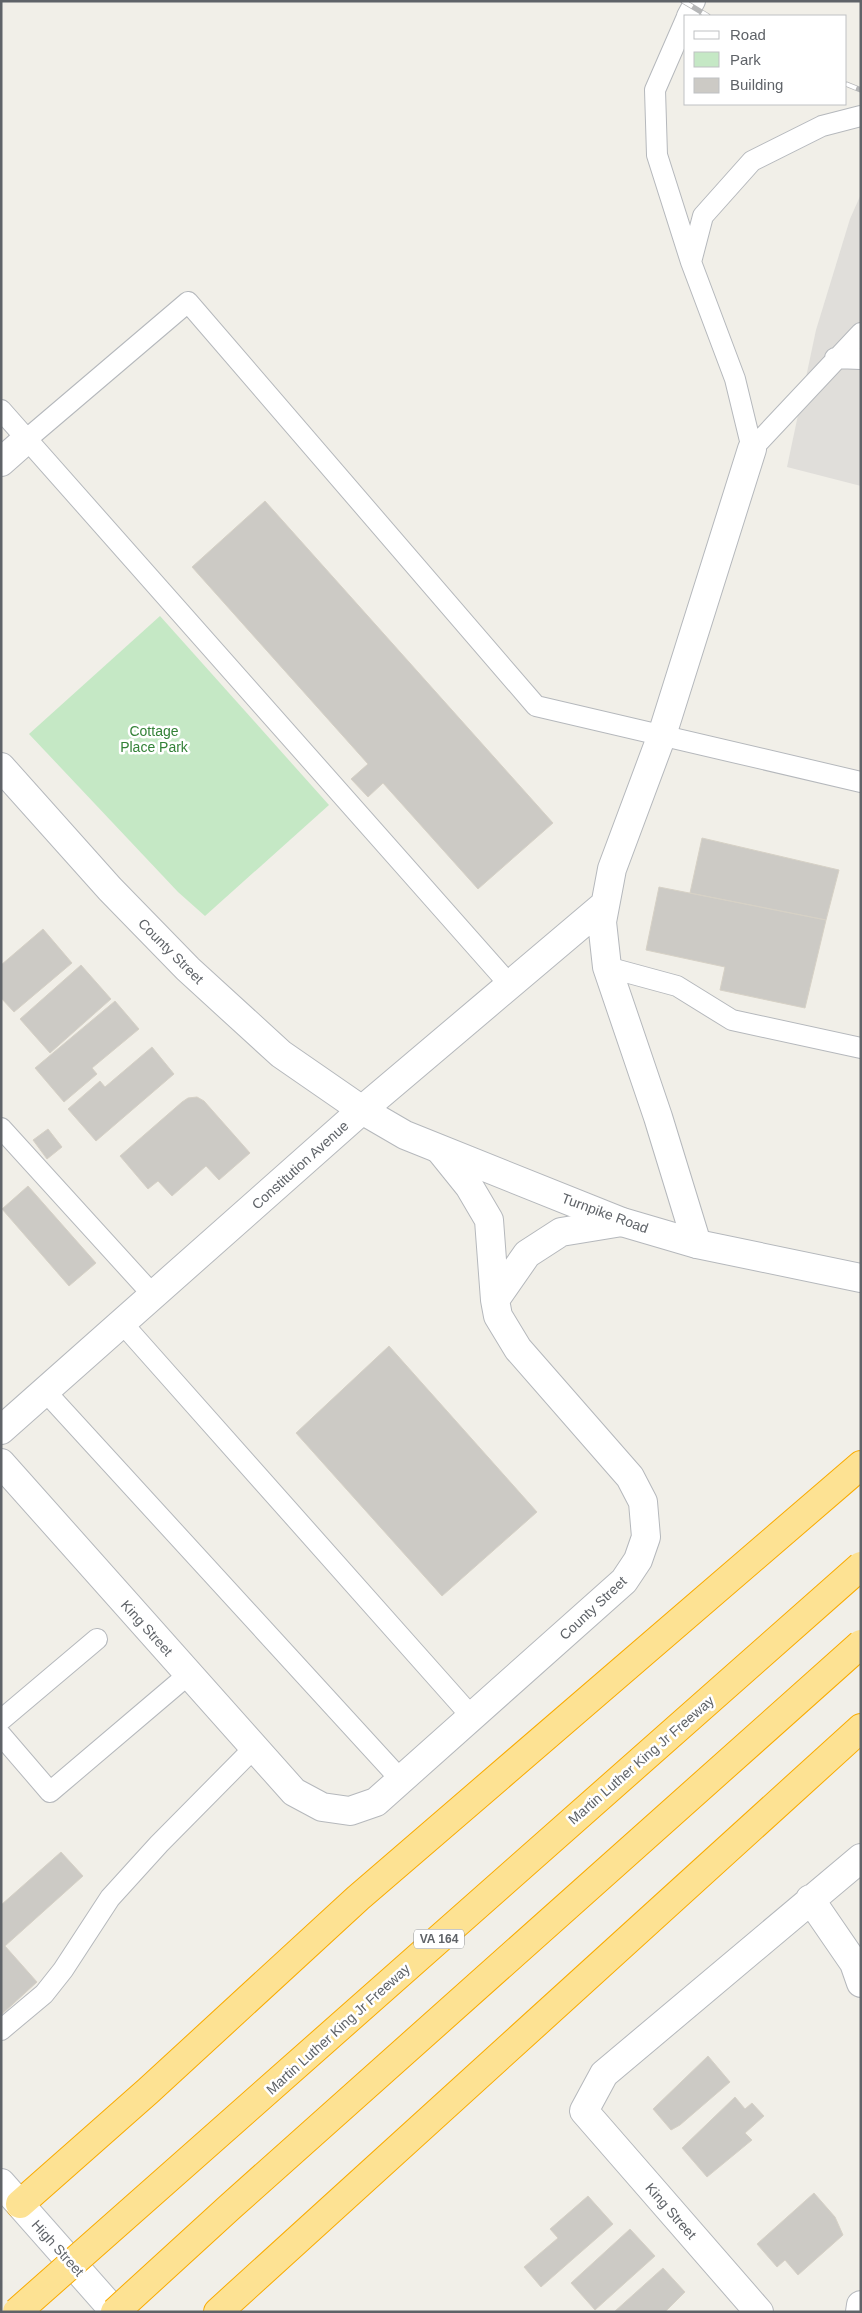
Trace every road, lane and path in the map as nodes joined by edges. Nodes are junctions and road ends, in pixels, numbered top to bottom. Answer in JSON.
{"nodes":[{"id":1,"x":695,"y":1,"type":"edge"},
{"id":2,"x":688,"y":15,"type":"edge"},
{"id":3,"x":684,"y":24,"type":"edge"},
{"id":4,"x":846,"y":105,"type":"edge"},
{"id":5,"x":861,"y":112,"type":"edge"},
{"id":6,"x":861,"y":116,"type":"edge"},
{"id":7,"x":691,"y":262,"type":"junction"},
{"id":8,"x":861,"y":333,"type":"edge"},
{"id":9,"x":835,"y":358,"type":"junction"},
{"id":10,"x":861,"y":359,"type":"edge"},
{"id":11,"x":1,"y":410,"type":"edge"},
{"id":12,"x":27,"y":439,"type":"junction"},
{"id":13,"x":752,"y":449,"type":"junction"},
{"id":14,"x":1,"y":462,"type":"edge"},
{"id":15,"x":662,"y":735,"type":"junction"},
{"id":16,"x":1,"y":767,"type":"edge"},
{"id":17,"x":861,"y":782,"type":"edge"},
{"id":18,"x":603,"y":906,"type":"junction"},
{"id":19,"x":607,"y":966,"type":"junction"},
{"id":20,"x":510,"y":984,"type":"junction"},
{"id":21,"x":861,"y":1048,"type":"edge"},
{"id":22,"x":362,"y":1110,"type":"junction"},
{"id":23,"x":1,"y":1128,"type":"edge"},
{"id":24,"x":440,"y":1150,"type":"junction"},
{"id":25,"x":622,"y":1222,"type":"junction"},
{"id":26,"x":697,"y":1244,"type":"junction"},
{"id":27,"x":861,"y":1278,"type":"edge"},
{"id":28,"x":153,"y":1295,"type":"junction"},
{"id":29,"x":495,"y":1300,"type":"junction"},
{"id":30,"x":122,"y":1323,"type":"junction"},
{"id":31,"x":45,"y":1391,"type":"junction"},
{"id":32,"x":1,"y":1430,"type":"edge"},
{"id":33,"x":1,"y":1463,"type":"edge"},
{"id":34,"x":861,"y":1464,"type":"edge"},
{"id":35,"x":861,"y":1566,"type":"edge"},
{"id":36,"x":97,"y":1639,"type":"dead end"},
{"id":37,"x":861,"y":1644,"type":"edge"},
{"id":38,"x":189,"y":1674,"type":"junction"},
{"id":39,"x":472,"y":1717,"type":"junction"},
{"id":40,"x":1,"y":1720,"type":"edge"},
{"id":41,"x":861,"y":1728,"type":"edge"},
{"id":42,"x":1,"y":1735,"type":"edge"},
{"id":43,"x":254,"y":1748,"type":"junction"},
{"id":44,"x":402,"y":1780,"type":"junction"},
{"id":45,"x":294,"y":1792,"type":"joint"},
{"id":46,"x":861,"y":1858,"type":"edge"},
{"id":47,"x":810,"y":1899,"type":"junction"},
{"id":48,"x":861,"y":1984,"type":"edge"},
{"id":49,"x":1,"y":2030,"type":"edge"},
{"id":50,"x":1,"y":2183,"type":"edge"},
{"id":51,"x":20,"y":2204,"type":"junction"},
{"id":52,"x":861,"y":2305,"type":"edge"},
{"id":53,"x":17,"y":2312,"type":"edge"},
{"id":54,"x":115,"y":2312,"type":"edge"},
{"id":55,"x":218,"y":2312,"type":"edge"},
{"id":56,"x":759,"y":2312,"type":"edge"},
{"id":57,"x":860,"y":2312,"type":"edge"}],
"edges":[{"from":1,"to":2,"type":"lane"},
{"from":3,"to":7,"type":"lane"},
{"from":4,"to":5,"type":"lane"},
{"from":6,"to":7,"type":"lane"},
{"from":7,"to":13,"type":"lane"},
{"from":8,"to":9,"type":"lane"},
{"from":9,"to":10,"type":"lane"},
{"from":9,"to":13,"type":"lane"},
{"from":11,"to":12,"type":"lane"},
{"from":12,"to":14,"type":"street"},
{"from":12,"to":15,"type":"lane"},
{"from":12,"to":20,"type":"lane"},
{"from":13,"to":15,"type":"street"},
{"from":15,"to":17,"type":"lane"},
{"from":15,"to":18,"type":"street"},
{"from":16,"to":22,"type":"street","name":"County Street"},
{"from":18,"to":19,"type":"street"},
{"from":18,"to":20,"type":"street","name":"Constitution Avenue"},
{"from":19,"to":21,"type":"lane"},
{"from":19,"to":26,"type":"street"},
{"from":20,"to":22,"type":"street","name":"Constitution Avenue"},
{"from":22,"to":24,"type":"street","name":"Turnpike Road"},
{"from":22,"to":28,"type":"street","name":"Constitution Avenue"},
{"from":23,"to":28,"type":"lane"},
{"from":24,"to":25,"type":"street","name":"Turnpike Road"},
{"from":24,"to":29,"type":"street","name":"County Street"},
{"from":25,"to":26,"type":"street","name":"Turnpike Road"},
{"from":25,"to":29,"type":"street"},
{"from":26,"to":27,"type":"street","name":"Turnpike Road"},
{"from":28,"to":30,"type":"street","name":"Constitution Avenue"},
{"from":29,"to":39,"type":"street","name":"County Street"},
{"from":30,"to":31,"type":"street","name":"Constitution Avenue"},
{"from":30,"to":39,"type":"lane"},
{"from":31,"to":32,"type":"street","name":"Constitution Avenue"},
{"from":31,"to":44,"type":"lane"},
{"from":33,"to":38,"type":"street","name":"King Street"},
{"from":34,"to":51,"type":"highway"},
{"from":35,"to":53,"type":"highway","name":"Martin Luther King Jr Freeway","number":"VA 164","bridge":true},
{"from":36,"to":40,"type":"lane"},
{"from":37,"to":54,"type":"highway","bridge":true},
{"from":38,"to":42,"type":"lane"},
{"from":38,"to":43,"type":"street","name":"King Street"},
{"from":39,"to":44,"type":"street","name":"County Street"},
{"from":41,"to":55,"type":"highway"},
{"from":43,"to":45,"type":"street","name":"King Street"},
{"from":43,"to":49,"type":"lane"},
{"from":44,"to":45,"type":"street","name":"County Street"},
{"from":46,"to":47,"type":"street"},
{"from":47,"to":48,"type":"street"},
{"from":47,"to":56,"type":"street","name":"King Street"},
{"from":50,"to":51,"type":"street","name":"High Street"},
{"from":51,"to":54,"type":"street","name":"High Street"},
{"from":52,"to":57,"type":"street"}]}
